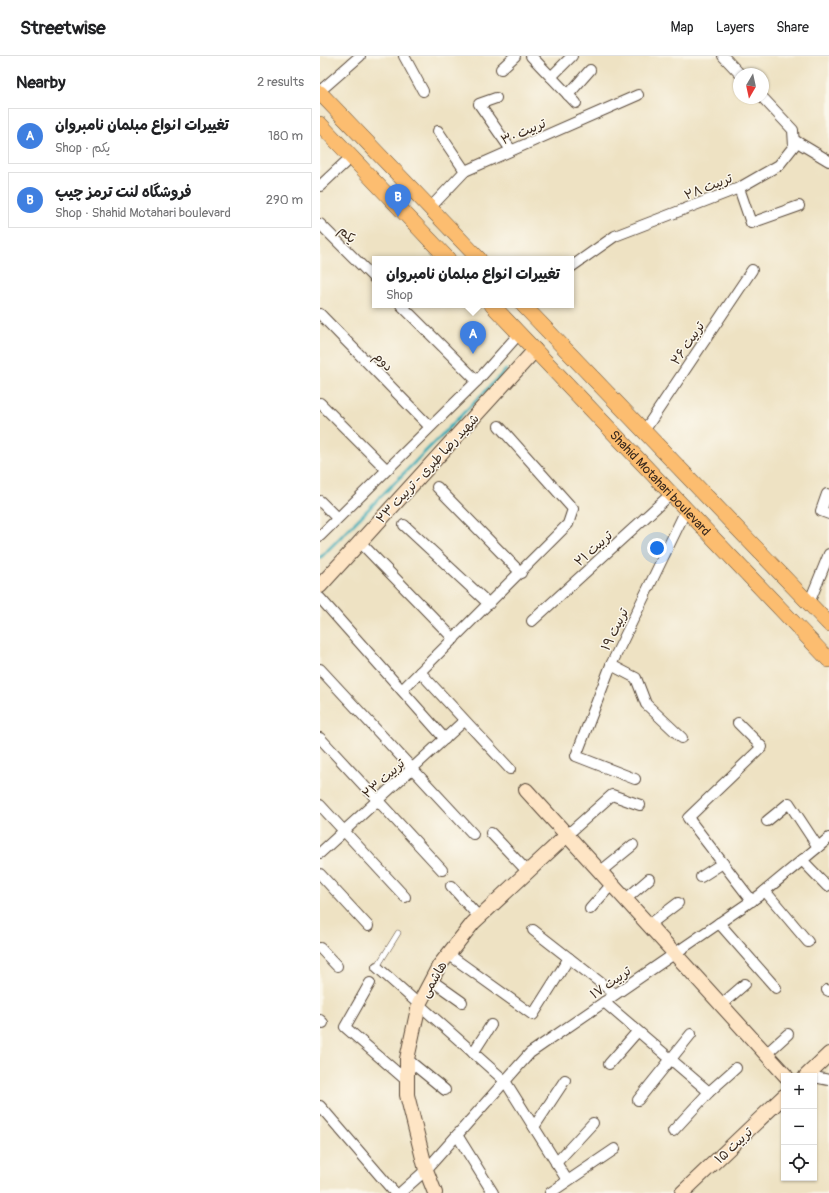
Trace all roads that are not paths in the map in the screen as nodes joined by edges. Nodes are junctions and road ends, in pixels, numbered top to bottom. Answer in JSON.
{"nodes":[{"id":1,"x":360,"y":56,"type":"edge"},
{"id":2,"x":404,"y":56,"type":"edge"},
{"id":3,"x":515,"y":56,"type":"edge"},
{"id":4,"x":531,"y":56,"type":"edge"},
{"id":5,"x":572,"y":56,"type":"edge"},
{"id":6,"x":723,"y":56,"type":"edge"},
{"id":7,"x":734,"y":68,"type":"edge"},
{"id":8,"x":501,"y":69,"type":"dead end"},
{"id":9,"x":590,"y":70,"type":"dead end"},
{"id":10,"x":551,"y":77,"type":"junction"},
{"id":11,"x":423,"y":91,"type":"dead end"},
{"id":12,"x":320,"y":92,"type":"edge"},
{"id":13,"x":568,"y":95,"type":"junction"},
{"id":14,"x":638,"y":95,"type":"dead end"},
{"id":15,"x":496,"y":98,"type":"dead end"},
{"id":16,"x":576,"y":103,"type":"dead end"},
{"id":17,"x":769,"y":104,"type":"edge"},
{"id":18,"x":320,"y":124,"type":"edge"},
{"id":19,"x":438,"y":131,"type":"dead end"},
{"id":20,"x":794,"y":140,"type":"junction"},
{"id":21,"x":511,"y":150,"type":"junction"},
{"id":22,"x":351,"y":157,"type":"junction"},
{"id":23,"x":829,"y":161,"type":"edge"},
{"id":24,"x":465,"y":171,"type":"junction"},
{"id":25,"x":320,"y":186,"type":"edge"},
{"id":26,"x":739,"y":188,"type":"junction"},
{"id":27,"x":799,"y":206,"type":"dead end"},
{"id":28,"x":430,"y":208,"type":"junction"},
{"id":29,"x":320,"y":224,"type":"edge"},
{"id":30,"x":445,"y":256,"type":"edge"},
{"id":31,"x":476,"y":256,"type":"edge"},
{"id":32,"x":574,"y":266,"type":"edge"},
{"id":33,"x":752,"y":270,"type":"dead end"},
{"id":34,"x":372,"y":276,"type":"edge"},
{"id":35,"x":404,"y":308,"type":"edge"},
{"id":36,"x":495,"y":308,"type":"edge"},
{"id":37,"x":529,"y":308,"type":"edge"},
{"id":38,"x":320,"y":314,"type":"edge"},
{"id":39,"x":519,"y":334,"type":"junction"},
{"id":40,"x":535,"y":350,"type":"junction"},
{"id":41,"x":477,"y":381,"type":"junction"},
{"id":42,"x":320,"y":403,"type":"edge"},
{"id":43,"x":429,"y":426,"type":"junction"},
{"id":44,"x":499,"y":426,"type":"dead end"},
{"id":45,"x":644,"y":431,"type":"junction"},
{"id":46,"x":386,"y":469,"type":"junction"},
{"id":47,"x":438,"y":487,"type":"dead end"},
{"id":48,"x":671,"y":494,"type":"junction"},
{"id":49,"x":826,"y":494,"type":"dead end"},
{"id":50,"x":320,"y":501,"type":"edge"},
{"id":51,"x":686,"y":510,"type":"junction"},
{"id":52,"x":829,"y":514,"type":"edge"},
{"id":53,"x":337,"y":518,"type":"junction"},
{"id":54,"x":404,"y":525,"type":"dead end"},
{"id":55,"x":320,"y":536,"type":"edge"},
{"id":56,"x":359,"y":541,"type":"junction"},
{"id":57,"x":757,"y":549,"type":"junction"},
{"id":58,"x":829,"y":554,"type":"edge"},
{"id":59,"x":739,"y":565,"type":"junction"},
{"id":60,"x":521,"y":573,"type":"junction"},
{"id":61,"x":320,"y":586,"type":"edge"},
{"id":62,"x":320,"y":598,"type":"edge"},
{"id":63,"x":809,"y":603,"type":"junction"},
{"id":64,"x":489,"y":604,"type":"junction"},
{"id":65,"x":532,"y":621,"type":"dead end"},
{"id":66,"x":829,"y":624,"type":"edge"},
{"id":67,"x":454,"y":639,"type":"junction"},
{"id":68,"x":829,"y":660,"type":"edge"},
{"id":69,"x":611,"y":665,"type":"junction"},
{"id":70,"x":320,"y":669,"type":"edge"},
{"id":71,"x":420,"y":672,"type":"junction"},
{"id":72,"x":402,"y":690,"type":"junction"},
{"id":73,"x":464,"y":721,"type":"junction"},
{"id":74,"x":738,"y":723,"type":"dead end"},
{"id":75,"x":320,"y":738,"type":"edge"},
{"id":76,"x":682,"y":738,"type":"dead end"},
{"id":77,"x":445,"y":739,"type":"junction"},
{"id":78,"x":412,"y":769,"type":"junction"},
{"id":79,"x":510,"y":769,"type":"dead end"},
{"id":80,"x":635,"y":779,"type":"dead end"},
{"id":81,"x":526,"y":790,"type":"dead end"},
{"id":82,"x":378,"y":800,"type":"junction"},
{"id":83,"x":320,"y":805,"type":"edge"},
{"id":84,"x":640,"y":805,"type":"dead end"},
{"id":85,"x":767,"y":821,"type":"dead end"},
{"id":86,"x":344,"y":831,"type":"junction"},
{"id":87,"x":491,"y":833,"type":"dead end"},
{"id":88,"x":472,"y":834,"type":"dead end"},
{"id":89,"x":567,"y":835,"type":"junction"},
{"id":90,"x":829,"y":838,"type":"edge"},
{"id":91,"x":633,"y":845,"type":"dead end"},
{"id":92,"x":818,"y":847,"type":"junction"},
{"id":93,"x":320,"y":853,"type":"edge"},
{"id":94,"x":802,"y":860,"type":"junction"},
{"id":95,"x":723,"y":863,"type":"junction"},
{"id":96,"x":442,"y":870,"type":"dead end"},
{"id":97,"x":601,"y":871,"type":"junction"},
{"id":98,"x":528,"y":872,"type":"junction"},
{"id":99,"x":320,"y":874,"type":"edge"},
{"id":100,"x":701,"y":877,"type":"dead end"},
{"id":101,"x":649,"y":879,"type":"dead end"},
{"id":102,"x":612,"y":884,"type":"junction"},
{"id":103,"x":451,"y":886,"type":"dead end"},
{"id":104,"x":827,"y":886,"type":"dead end"},
{"id":105,"x":765,"y":891,"type":"junction"},
{"id":106,"x":405,"y":898,"type":"dead end"},
{"id":107,"x":626,"y":900,"type":"junction"},
{"id":108,"x":752,"y":901,"type":"junction"},
{"id":109,"x":678,"y":903,"type":"dead end"},
{"id":110,"x":590,"y":909,"type":"dead end"},
{"id":111,"x":479,"y":917,"type":"junction"},
{"id":112,"x":719,"y":923,"type":"junction"},
{"id":113,"x":649,"y":925,"type":"junction"},
{"id":114,"x":368,"y":926,"type":"dead end"},
{"id":115,"x":533,"y":930,"type":"dead end"},
{"id":116,"x":398,"y":933,"type":"dead end"},
{"id":117,"x":808,"y":942,"type":"dead end"},
{"id":118,"x":320,"y":948,"type":"edge"},
{"id":119,"x":675,"y":953,"type":"junction"},
{"id":120,"x":448,"y":954,"type":"junction"},
{"id":121,"x":569,"y":958,"type":"junction"},
{"id":122,"x":337,"y":966,"type":"dead end"},
{"id":123,"x":377,"y":966,"type":"joint"},
{"id":124,"x":432,"y":980,"type":"junction"},
{"id":125,"x":370,"y":983,"type":"dead end"},
{"id":126,"x":745,"y":984,"type":"dead end"},
{"id":127,"x":776,"y":988,"type":"dead end"},
{"id":128,"x":615,"y":994,"type":"junction"},
{"id":129,"x":462,"y":1002,"type":"dead end"},
{"id":130,"x":604,"y":1002,"type":"junction"},
{"id":131,"x":419,"y":1004,"type":"junction"},
{"id":132,"x":722,"y":1004,"type":"junction"},
{"id":133,"x":491,"y":1025,"type":"dead end"},
{"id":134,"x":637,"y":1032,"type":"junction"},
{"id":135,"x":691,"y":1034,"type":"dead end"},
{"id":136,"x":788,"y":1034,"type":"dead end"},
{"id":137,"x":473,"y":1053,"type":"junction"},
{"id":138,"x":766,"y":1054,"type":"junction"},
{"id":139,"x":829,"y":1054,"type":"edge"},
{"id":140,"x":407,"y":1060,"type":"junction"},
{"id":141,"x":670,"y":1060,"type":"junction"},
{"id":142,"x":609,"y":1064,"type":"dead end"},
{"id":143,"x":736,"y":1068,"type":"dead end"},
{"id":144,"x":783,"y":1073,"type":"edge"},
{"id":145,"x":812,"y":1073,"type":"edge"},
{"id":146,"x":817,"y":1078,"type":"edge"},
{"id":147,"x":565,"y":1080,"type":"dead end"},
{"id":148,"x":829,"y":1080,"type":"edge"},
{"id":149,"x":407,"y":1081,"type":"junction"},
{"id":150,"x":505,"y":1081,"type":"junction"},
{"id":151,"x":445,"y":1090,"type":"dead end"},
{"id":152,"x":709,"y":1092,"type":"junction"},
{"id":153,"x":781,"y":1099,"type":"edge"},
{"id":154,"x":638,"y":1100,"type":"dead end"},
{"id":155,"x":320,"y":1106,"type":"edge"},
{"id":156,"x":593,"y":1123,"type":"dead end"},
{"id":157,"x":534,"y":1127,"type":"junction"},
{"id":158,"x":673,"y":1131,"type":"dead end"},
{"id":159,"x":457,"y":1135,"type":"junction"},
{"id":160,"x":615,"y":1149,"type":"dead end"},
{"id":161,"x":556,"y":1163,"type":"junction"},
{"id":162,"x":426,"y":1170,"type":"junction"},
{"id":163,"x":567,"y":1180,"type":"junction"},
{"id":164,"x":395,"y":1193,"type":"edge"},
{"id":165,"x":400,"y":1193,"type":"edge"},
{"id":166,"x":435,"y":1193,"type":"edge"},
{"id":167,"x":493,"y":1193,"type":"edge"},
{"id":168,"x":550,"y":1193,"type":"edge"},
{"id":169,"x":682,"y":1193,"type":"edge"}],
"edges":[{"from":1,"to":12,"type":"street"},
{"from":2,"to":11,"type":"street"},
{"from":3,"to":8,"type":"street"},
{"from":4,"to":10,"type":"street"},
{"from":5,"to":10,"type":"street"},
{"from":6,"to":7,"type":"street"},
{"from":9,"to":13,"type":"street"},
{"from":10,"to":13,"type":"street"},
{"from":12,"to":28,"type":"main road"},
{"from":13,"to":16,"type":"street"},
{"from":14,"to":21,"type":"street","name":"تربیت ۳۰"},
{"from":15,"to":21,"type":"street"},
{"from":17,"to":20,"type":"street"},
{"from":18,"to":22,"type":"main road"},
{"from":19,"to":24,"type":"street"},
{"from":20,"to":23,"type":"street"},
{"from":20,"to":26,"type":"street","name":"تربیت ۲۸"},
{"from":21,"to":24,"type":"street","name":"تربیت ۳۰"},
{"from":22,"to":25,"type":"street"},
{"from":22,"to":30,"type":"main road"},
{"from":24,"to":28,"type":"street","name":"تربیت ۳۰"},
{"from":26,"to":27,"type":"street"},
{"from":26,"to":32,"type":"street","name":"تربیت ۲۸"},
{"from":28,"to":31,"type":"main road"},
{"from":29,"to":34,"type":"street","name":"یکم"},
{"from":33,"to":45,"type":"street","name":"تربیت ۲۶"},
{"from":35,"to":41,"type":"street"},
{"from":36,"to":39,"type":"main road","name":"Shahid Motahari boulevard"},
{"from":37,"to":45,"type":"main road","name":"Shahid Motahari boulevard"},
{"from":38,"to":43,"type":"street","name":"دوم"},
{"from":39,"to":40,"type":"main road","name":"Shahid Motahari boulevard"},
{"from":39,"to":41,"type":"street"},
{"from":40,"to":48,"type":"main road","name":"Shahid Motahari boulevard"},
{"from":40,"to":56,"type":"street","name":"شهید رضا طبری - تربیت ۲۳"},
{"from":41,"to":43,"type":"street"},
{"from":42,"to":46,"type":"street"},
{"from":43,"to":46,"type":"street"},
{"from":44,"to":60,"type":"street"},
{"from":45,"to":57,"type":"main road","name":"Shahid Motahari boulevard"},
{"from":46,"to":53,"type":"street"},
{"from":47,"to":60,"type":"street"},
{"from":48,"to":51,"type":"main road","name":"Shahid Motahari boulevard"},
{"from":48,"to":65,"type":"street","name":"تربیت ۲۱"},
{"from":49,"to":52,"type":"street"},
{"from":50,"to":53,"type":"street"},
{"from":51,"to":59,"type":"main road","name":"Shahid Motahari boulevard"},
{"from":51,"to":69,"type":"street","name":"تربیت ۱۹"},
{"from":53,"to":55,"type":"street"},
{"from":54,"to":64,"type":"street"},
{"from":56,"to":61,"type":"street","name":"شهید رضا طبری - تربیت ۲۳"},
{"from":56,"to":67,"type":"street"},
{"from":57,"to":59,"type":"main road"},
{"from":57,"to":63,"type":"main road","name":"Shahid Motahari boulevard"},
{"from":58,"to":63,"type":"street"},
{"from":59,"to":68,"type":"main road","name":"Shahid Motahari boulevard"},
{"from":60,"to":64,"type":"street"},
{"from":62,"to":72,"type":"street"},
{"from":63,"to":66,"type":"main road","name":"Shahid Motahari boulevard"},
{"from":64,"to":67,"type":"street"},
{"from":67,"to":71,"type":"street"},
{"from":69,"to":76,"type":"street","name":"تربیت ۱۹"},
{"from":69,"to":80,"type":"street"},
{"from":70,"to":78,"type":"street"},
{"from":71,"to":72,"type":"street"},
{"from":71,"to":73,"type":"street"},
{"from":72,"to":77,"type":"street"},
{"from":73,"to":77,"type":"street","name":"تربیت ۲۳"},
{"from":73,"to":79,"type":"street"},
{"from":74,"to":95,"type":"street"},
{"from":75,"to":82,"type":"street"},
{"from":77,"to":78,"type":"street","name":"تربیت ۲۳"},
{"from":78,"to":82,"type":"street","name":"تربیت ۲۳"},
{"from":78,"to":88,"type":"street"},
{"from":81,"to":89,"type":"street"},
{"from":82,"to":86,"type":"street","name":"تربیت ۲۳"},
{"from":82,"to":96,"type":"street"},
{"from":83,"to":86,"type":"street"},
{"from":84,"to":89,"type":"street"},
{"from":85,"to":92,"type":"street"},
{"from":86,"to":93,"type":"street","name":"تربیت ۲۳"},
{"from":86,"to":106,"type":"street"},
{"from":87,"to":98,"type":"street"},
{"from":89,"to":97,"type":"street"},
{"from":89,"to":98,"type":"street","name":"هاشمی"},
{"from":90,"to":92,"type":"street","name":"تربیت ۱۷"},
{"from":91,"to":97,"type":"street"},
{"from":92,"to":94,"type":"street","name":"تربیت ۱۷"},
{"from":94,"to":104,"type":"street"},
{"from":94,"to":105,"type":"street","name":"تربیت ۱۷"},
{"from":95,"to":100,"type":"street"},
{"from":95,"to":108,"type":"street"},
{"from":97,"to":102,"type":"street"},
{"from":98,"to":111,"type":"street","name":"هاشمی"},
{"from":99,"to":114,"type":"street"},
{"from":101,"to":107,"type":"street"},
{"from":102,"to":107,"type":"street"},
{"from":102,"to":110,"type":"street"},
{"from":103,"to":111,"type":"street"},
{"from":105,"to":108,"type":"street","name":"تربیت ۱۷"},
{"from":105,"to":117,"type":"street"},
{"from":107,"to":113,"type":"street"},
{"from":108,"to":112,"type":"street","name":"تربیت ۱۷"},
{"from":109,"to":113,"type":"street"},
{"from":111,"to":120,"type":"street","name":"هاشمی"},
{"from":112,"to":119,"type":"street","name":"تربیت ۱۷"},
{"from":112,"to":127,"type":"street"},
{"from":113,"to":119,"type":"street"},
{"from":115,"to":121,"type":"street"},
{"from":116,"to":123,"type":"lane"},
{"from":118,"to":122,"type":"street"},
{"from":119,"to":128,"type":"street","name":"تربیت ۱۷"},
{"from":119,"to":132,"type":"street"},
{"from":120,"to":121,"type":"street"},
{"from":120,"to":124,"type":"street","name":"هاشمی"},
{"from":121,"to":128,"type":"street"},
{"from":123,"to":131,"type":"street"},
{"from":124,"to":129,"type":"street"},
{"from":124,"to":131,"type":"street","name":"هاشمی"},
{"from":125,"to":149,"type":"street"},
{"from":126,"to":132,"type":"street"},
{"from":128,"to":130,"type":"street","name":"تربیت ۱۷"},
{"from":130,"to":134,"type":"street"},
{"from":130,"to":150,"type":"street","name":"تربیت ۱۷"},
{"from":131,"to":137,"type":"street"},
{"from":131,"to":140,"type":"street","name":"هاشمی"},
{"from":132,"to":138,"type":"street"},
{"from":133,"to":137,"type":"street"},
{"from":134,"to":141,"type":"street"},
{"from":134,"to":142,"type":"street"},
{"from":135,"to":141,"type":"street"},
{"from":136,"to":138,"type":"street"},
{"from":137,"to":150,"type":"street"},
{"from":138,"to":144,"type":"street"},
{"from":139,"to":145,"type":"street"},
{"from":140,"to":149,"type":"street","name":"هاشمی"},
{"from":140,"to":151,"type":"street"},
{"from":141,"to":152,"type":"street"},
{"from":141,"to":154,"type":"street"},
{"from":143,"to":152,"type":"street"},
{"from":146,"to":148,"type":"street"},
{"from":147,"to":157,"type":"street"},
{"from":149,"to":162,"type":"street","name":"هاشمی"},
{"from":150,"to":157,"type":"street"},
{"from":150,"to":159,"type":"street","name":"تربیت ۱۷"},
{"from":152,"to":158,"type":"street"},
{"from":153,"to":169,"type":"street","name":"تربیت ۱۵"},
{"from":155,"to":164,"type":"street"},
{"from":156,"to":161,"type":"street"},
{"from":157,"to":161,"type":"street"},
{"from":159,"to":162,"type":"street","name":"تربیت ۱۷"},
{"from":159,"to":167,"type":"street"},
{"from":160,"to":163,"type":"street"},
{"from":161,"to":163,"type":"street"},
{"from":162,"to":165,"type":"street","name":"تربیت ۱۷"},
{"from":162,"to":166,"type":"street","name":"هاشمی"},
{"from":163,"to":168,"type":"street"}]}
